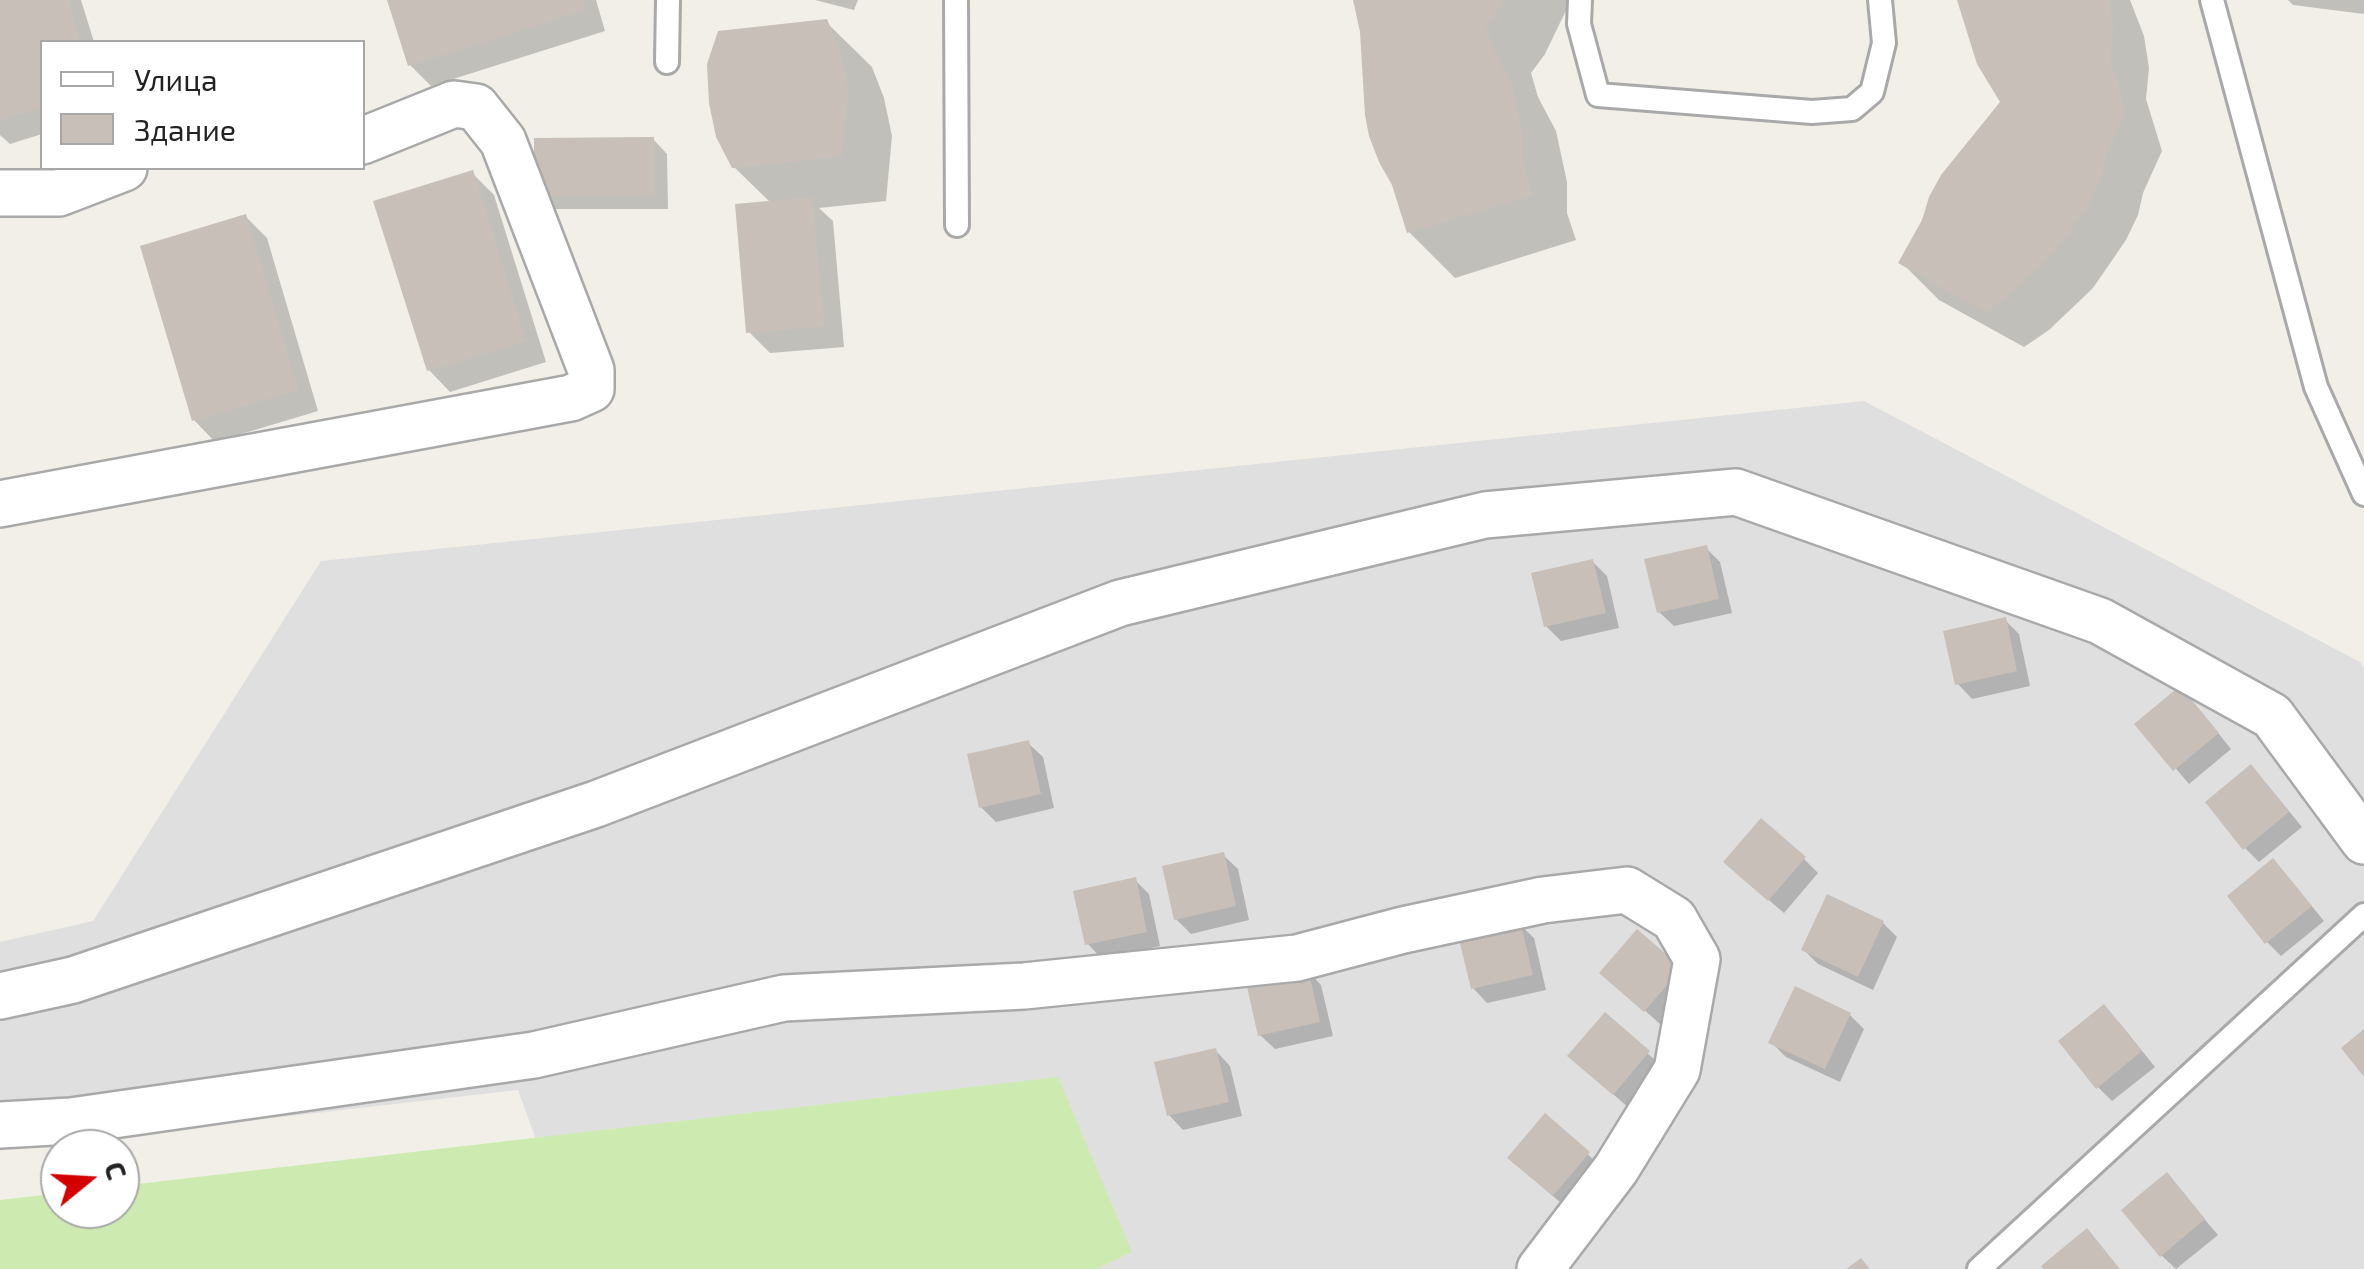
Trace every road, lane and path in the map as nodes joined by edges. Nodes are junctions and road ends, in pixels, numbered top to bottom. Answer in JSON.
{"nodes":[{"id":1,"x":668,"y":0,"type":"edge"},
{"id":2,"x":956,"y":0,"type":"edge"},
{"id":3,"x":1580,"y":0,"type":"edge"},
{"id":4,"x":1880,"y":0,"type":"edge"},
{"id":5,"x":2212,"y":0,"type":"edge"},
{"id":6,"x":667,"y":62,"type":"dead end"},
{"id":7,"x":365,"y":140,"type":"edge"},
{"id":8,"x":119,"y":170,"type":"edge"},
{"id":9,"x":0,"y":193,"type":"edge"},
{"id":10,"x":957,"y":225,"type":"dead end"},
{"id":11,"x":2364,"y":494,"type":"edge"},
{"id":12,"x":0,"y":504,"type":"edge"},
{"id":13,"x":2364,"y":841,"type":"edge"},
{"id":14,"x":2364,"y":915,"type":"edge"},
{"id":15,"x":0,"y":996,"type":"edge"},
{"id":16,"x":0,"y":1125,"type":"edge"},
{"id":17,"x":1540,"y":1269,"type":"edge"},
{"id":18,"x":1978,"y":1269,"type":"edge"}],
"edges":[{"from":1,"to":6,"type":"lane"},
{"from":2,"to":10,"type":"lane"},
{"from":3,"to":4,"type":"lane"},
{"from":5,"to":11,"type":"lane"},
{"from":7,"to":12,"type":"street"},
{"from":8,"to":9,"type":"street"},
{"from":13,"to":15,"type":"street"},
{"from":14,"to":18,"type":"lane"},
{"from":16,"to":17,"type":"street"}]}
